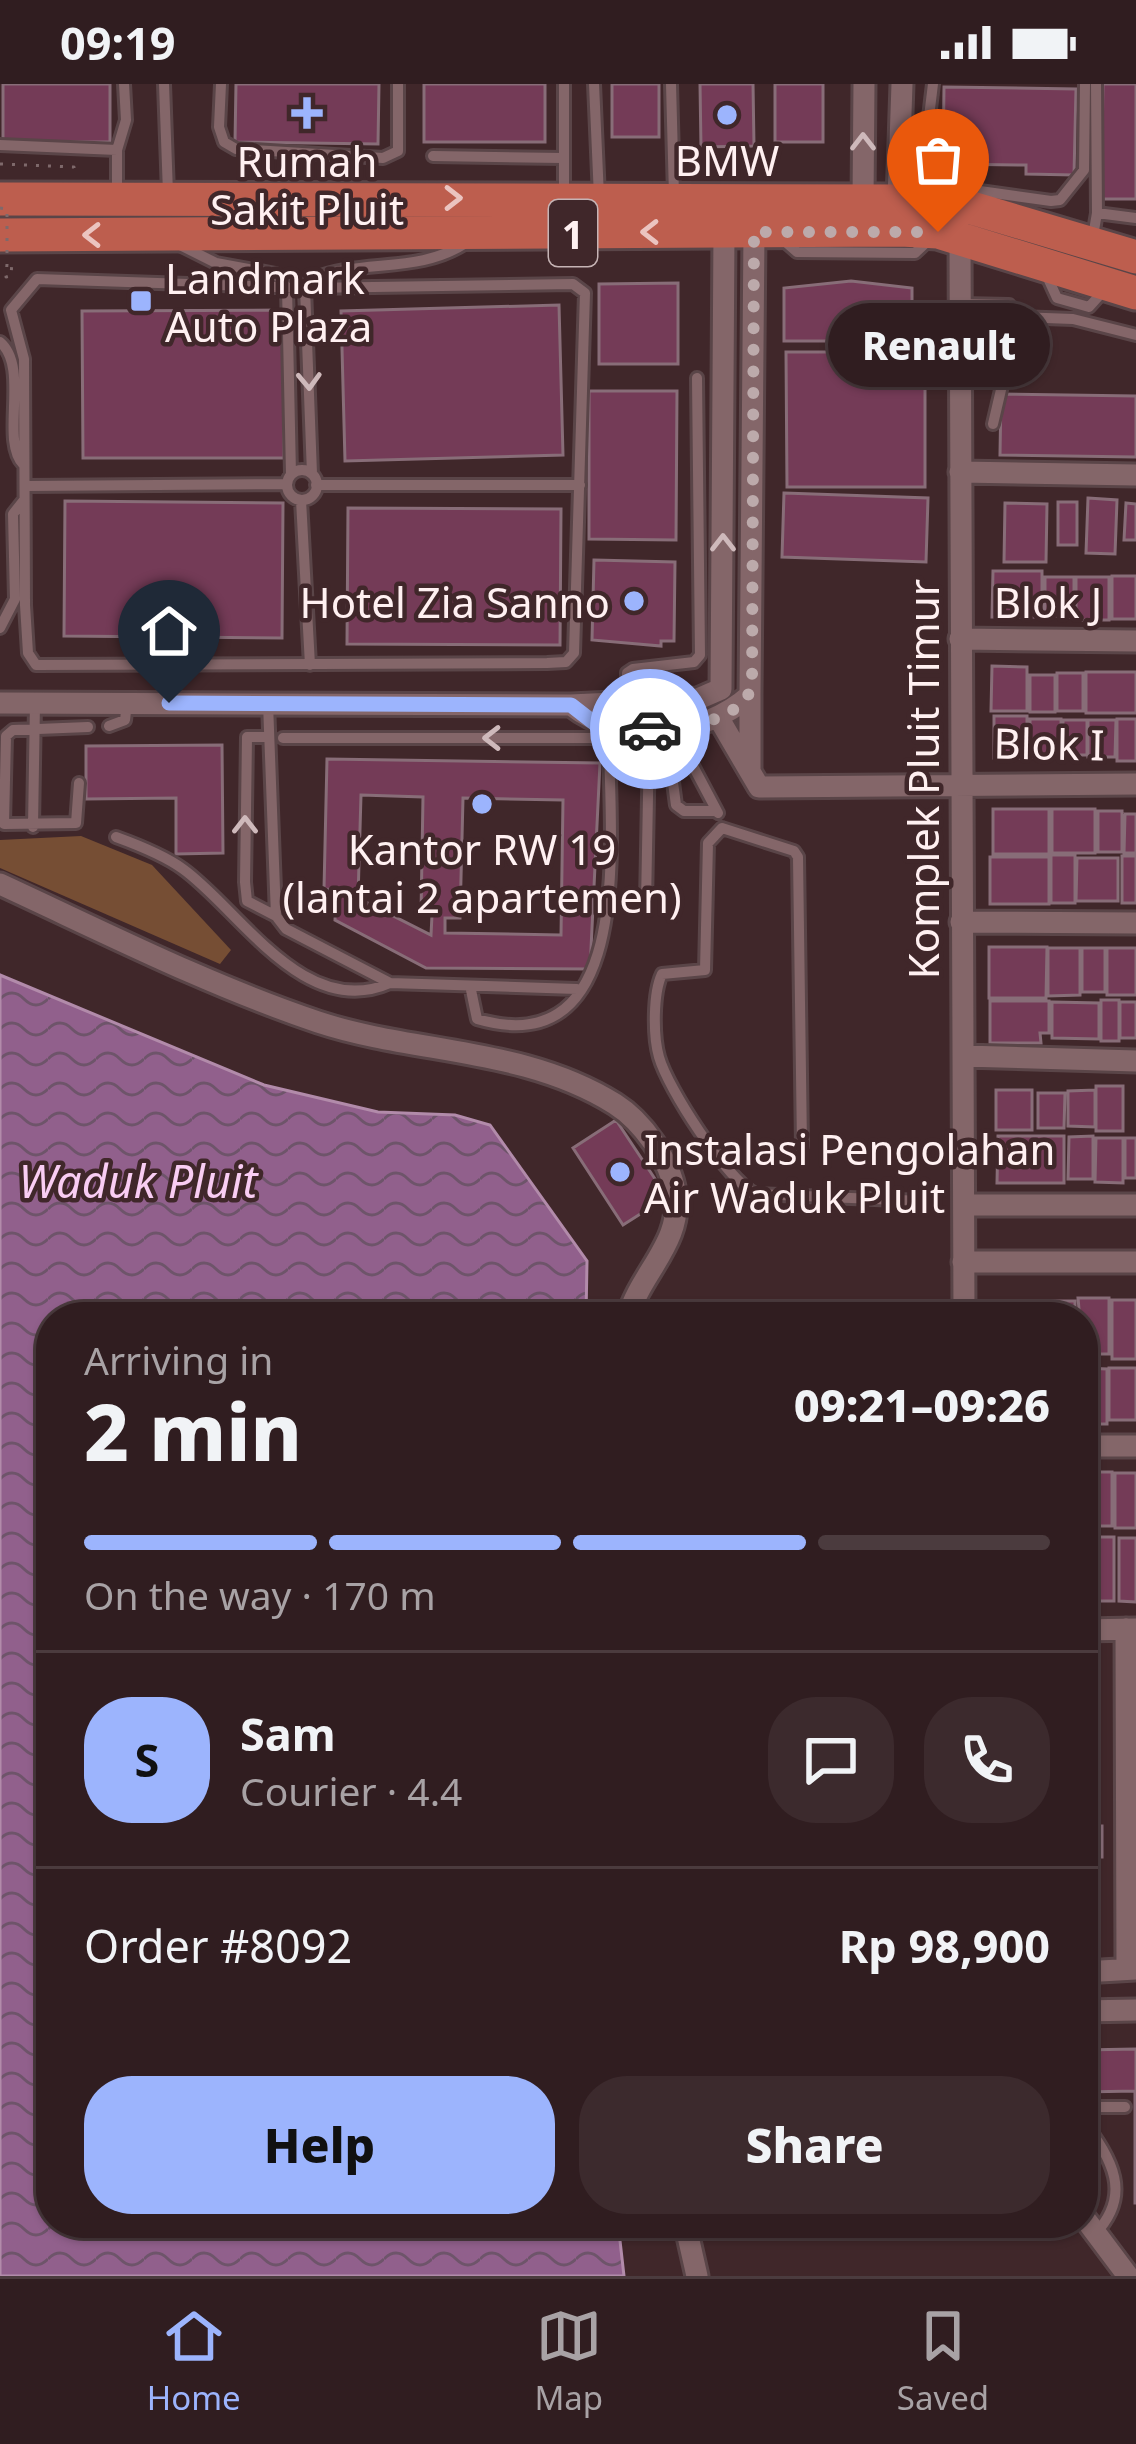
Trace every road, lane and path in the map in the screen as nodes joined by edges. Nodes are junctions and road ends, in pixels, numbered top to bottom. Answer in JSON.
{"nodes":[{"id":1,"x":124,"y":84,"type":"edge"},
{"id":2,"x":164,"y":84,"type":"edge"},
{"id":3,"x":221,"y":84,"type":"edge"},
{"id":4,"x":398,"y":84,"type":"edge"},
{"id":5,"x":564,"y":84,"type":"edge"},
{"id":6,"x":594,"y":84,"type":"edge"},
{"id":7,"x":671,"y":84,"type":"edge"},
{"id":8,"x":863,"y":84,"type":"edge"},
{"id":9,"x":902,"y":84,"type":"edge"},
{"id":10,"x":933,"y":84,"type":"edge"},
{"id":11,"x":1085,"y":84,"type":"edge"},
{"id":12,"x":1096,"y":84,"type":"edge"},
{"id":13,"x":0,"y":145,"type":"edge"},
{"id":14,"x":117,"y":150,"type":"junction"},
{"id":15,"x":433,"y":156,"type":"dead end"},
{"id":16,"x":562,"y":158,"type":"junction"},
{"id":17,"x":0,"y":164,"type":"edge"},
{"id":18,"x":74,"y":177,"type":"dead end"},
{"id":19,"x":117,"y":196,"type":"junction"},
{"id":20,"x":168,"y":196,"type":"junction"},
{"id":21,"x":337,"y":199,"type":"junction"},
{"id":22,"x":564,"y":199,"type":"junction"},
{"id":23,"x":599,"y":200,"type":"junction"},
{"id":24,"x":674,"y":200,"type":"junction"},
{"id":25,"x":1060,"y":200,"type":"junction"},
{"id":26,"x":863,"y":201,"type":"junction"},
{"id":27,"x":898,"y":201,"type":"junction"},
{"id":28,"x":0,"y":204,"type":"edge"},
{"id":29,"x":1136,"y":218,"type":"edge"},
{"id":30,"x":482,"y":232,"type":"junction"},
{"id":31,"x":750,"y":232,"type":"junction"},
{"id":32,"x":161,"y":235,"type":"junction"},
{"id":33,"x":337,"y":235,"type":"junction"},
{"id":34,"x":949,"y":236,"type":"junction"},
{"id":35,"x":6,"y":244,"type":"edge"},
{"id":36,"x":1072,"y":245,"type":"junction"},
{"id":37,"x":1136,"y":257,"type":"edge"},
{"id":38,"x":287,"y":288,"type":"junction"},
{"id":39,"x":305,"y":288,"type":"junction"},
{"id":40,"x":1128,"y":293,"type":"edge"},
{"id":41,"x":960,"y":304,"type":"junction"},
{"id":42,"x":1018,"y":317,"type":"junction"},
{"id":43,"x":1136,"y":335,"type":"edge"},
{"id":44,"x":0,"y":342,"type":"edge"},
{"id":45,"x":697,"y":379,"type":"dead end"},
{"id":46,"x":723,"y":407,"type":"junction"},
{"id":47,"x":753,"y":408,"type":"junction"},
{"id":48,"x":993,"y":424,"type":"dead end"},
{"id":49,"x":23,"y":464,"type":"junction"},
{"id":50,"x":960,"y":472,"type":"junction"},
{"id":51,"x":1136,"y":475,"type":"edge"},
{"id":52,"x":289,"y":479,"type":"junction"},
{"id":53,"x":314,"y":480,"type":"junction"},
{"id":54,"x":580,"y":485,"type":"junction"},
{"id":55,"x":26,"y":486,"type":"junction"},
{"id":56,"x":24,"y":500,"type":"junction"},
{"id":57,"x":301,"y":500,"type":"junction"},
{"id":58,"x":0,"y":628,"type":"edge"},
{"id":59,"x":960,"y":639,"type":"junction"},
{"id":60,"x":1136,"y":640,"type":"edge"},
{"id":61,"x":310,"y":665,"type":"junction"},
{"id":62,"x":750,"y":695,"type":"junction"},
{"id":63,"x":628,"y":701,"type":"junction"},
{"id":64,"x":0,"y":703,"type":"edge"},
{"id":65,"x":35,"y":703,"type":"junction"},
{"id":66,"x":65,"y":703,"type":"junction"},
{"id":67,"x":276,"y":703,"type":"junction"},
{"id":68,"x":127,"y":704,"type":"junction"},
{"id":69,"x":571,"y":705,"type":"junction"},
{"id":70,"x":109,"y":726,"type":"dead end"},
{"id":71,"x":32,"y":728,"type":"junction"},
{"id":72,"x":65,"y":728,"type":"junction"},
{"id":73,"x":88,"y":728,"type":"dead end"},
{"id":74,"x":697,"y":729,"type":"junction"},
{"id":75,"x":276,"y":738,"type":"junction"},
{"id":76,"x":609,"y":738,"type":"junction"},
{"id":77,"x":649,"y":743,"type":"junction"},
{"id":78,"x":667,"y":746,"type":"junction"},
{"id":79,"x":750,"y":776,"type":"junction"},
{"id":80,"x":960,"y":782,"type":"junction"},
{"id":81,"x":79,"y":783,"type":"dead end"},
{"id":82,"x":1136,"y":784,"type":"edge"},
{"id":83,"x":717,"y":812,"type":"junction"},
{"id":84,"x":33,"y":827,"type":"junction"},
{"id":85,"x":722,"y":828,"type":"junction"},
{"id":86,"x":116,"y":837,"type":"dead end"},
{"id":87,"x":0,"y":884,"type":"edge"},
{"id":88,"x":247,"y":901,"type":"junction"},
{"id":89,"x":646,"y":904,"type":"dead end"},
{"id":90,"x":224,"y":910,"type":"junction"},
{"id":91,"x":259,"y":911,"type":"junction"},
{"id":92,"x":276,"y":916,"type":"junction"},
{"id":93,"x":961,"y":922,"type":"junction"},
{"id":94,"x":1136,"y":923,"type":"edge"},
{"id":95,"x":247,"y":934,"type":"junction"},
{"id":96,"x":390,"y":983,"type":"junction"},
{"id":97,"x":578,"y":989,"type":"junction"},
{"id":98,"x":471,"y":990,"type":"junction"},
{"id":99,"x":964,"y":1056,"type":"junction"},
{"id":100,"x":1136,"y":1061,"type":"edge"},
{"id":101,"x":802,"y":1146,"type":"dead end"},
{"id":102,"x":922,"y":1201,"type":"dead end"},
{"id":103,"x":964,"y":1205,"type":"junction"},
{"id":104,"x":1136,"y":1205,"type":"edge"},
{"id":105,"x":963,"y":1262,"type":"junction"},
{"id":106,"x":1136,"y":1262,"type":"edge"},
{"id":107,"x":636,"y":1302,"type":"edge"},
{"id":108,"x":964,"y":1302,"type":"edge"},
{"id":109,"x":1098,"y":1446,"type":"edge"},
{"id":110,"x":1136,"y":1446,"type":"edge"},
{"id":111,"x":1131,"y":1629,"type":"edge"},
{"id":112,"x":1098,"y":1630,"type":"edge"},
{"id":113,"x":1131,"y":1796,"type":"edge"},
{"id":114,"x":1132,"y":1969,"type":"edge"},
{"id":115,"x":1098,"y":1971,"type":"edge"},
{"id":116,"x":1136,"y":2010,"type":"edge"},
{"id":117,"x":1098,"y":2011,"type":"edge"},
{"id":118,"x":1098,"y":2107,"type":"edge"},
{"id":119,"x":1125,"y":2107,"type":"dead end"},
{"id":120,"x":1098,"y":2149,"type":"edge"},
{"id":121,"x":1098,"y":2220,"type":"edge"},
{"id":122,"x":1098,"y":2237,"type":"edge"},
{"id":123,"x":689,"y":2238,"type":"edge"},
{"id":124,"x":697,"y":2276,"type":"edge"},
{"id":125,"x":1128,"y":2276,"type":"edge"}],
"edges":[{"from":1,"to":14,"type":"lane"},
{"from":2,"to":20,"type":"lane"},
{"from":3,"to":4,"type":"lane"},
{"from":5,"to":16,"type":"lane"},
{"from":6,"to":23,"type":"lane"},
{"from":7,"to":24,"type":"lane"},
{"from":26,"to":8,"type":"street","one_way":true},
{"from":9,"to":27,"type":"street"},
{"from":10,"to":25,"type":"lane"},
{"from":11,"to":25,"type":"lane"},
{"from":12,"to":36,"type":"lane"},
{"from":13,"to":14,"type":"lane"},
{"from":14,"to":19,"type":"lane"},
{"from":15,"to":16,"type":"lane"},
{"from":16,"to":22,"type":"lane"},
{"from":17,"to":18,"type":"path"},
{"from":19,"to":20,"type":"highway","number":"1"},
{"from":19,"to":28,"type":"highway","number":"1"},
{"from":20,"to":21,"type":"highway","number":"1"},
{"from":21,"to":22,"type":"highway","number":"1","one_way":true},
{"from":21,"to":33,"type":"highway"},
{"from":22,"to":23,"type":"highway","number":"1"},
{"from":23,"to":24,"type":"highway","number":"1"},
{"from":24,"to":26,"type":"highway","number":"1"},
{"from":25,"to":36,"type":"lane"},
{"from":26,"to":27,"type":"highway","number":"1"},
{"from":27,"to":36,"type":"highway","number":"1"},
{"from":28,"to":35,"type":"path","bridge":true},
{"from":29,"to":36,"type":"lane"},
{"from":31,"to":30,"type":"highway","number":"1","one_way":true},
{"from":30,"to":33,"type":"highway","number":"1"},
{"from":30,"to":39,"type":"lane"},
{"from":31,"to":34,"type":"highway","number":"1"},
{"from":31,"to":46,"type":"street"},
{"from":31,"to":47,"type":"street"},
{"from":32,"to":33,"type":"highway","number":"1"},
{"from":32,"to":35,"type":"highway","number":"1","one_way":true},
{"from":32,"to":38,"type":"lane"},
{"from":34,"to":36,"type":"highway","number":"1"},
{"from":34,"to":41,"type":"street","name":"Komplek Pluit Timur"},
{"from":36,"to":37,"type":"highway","number":"1"},
{"from":36,"to":40,"type":"highway","number":"1"},
{"from":38,"to":39,"type":"lane"},
{"from":38,"to":49,"type":"lane"},
{"from":38,"to":52,"type":"lane"},
{"from":39,"to":53,"type":"lane","one_way":true},
{"from":39,"to":54,"type":"lane"},
{"from":41,"to":42,"type":"lane"},
{"from":41,"to":50,"type":"street","name":"Komplek Pluit Timur"},
{"from":42,"to":43,"type":"lane"},
{"from":42,"to":48,"type":"lane"},
{"from":44,"to":49,"type":"lane"},
{"from":45,"to":63,"type":"lane"},
{"from":46,"to":47,"type":"street"},
{"from":63,"to":46,"type":"street","one_way":true},
{"from":47,"to":62,"type":"street"},
{"from":49,"to":55,"type":"lane"},
{"from":50,"to":51,"type":"street"},
{"from":50,"to":59,"type":"street","name":"Komplek Pluit Timur"},
{"from":52,"to":53,"type":"lane"},
{"from":52,"to":55,"type":"lane"},
{"from":52,"to":57,"type":"lane"},
{"from":53,"to":54,"type":"lane"},
{"from":53,"to":57,"type":"lane"},
{"from":54,"to":61,"type":"lane"},
{"from":55,"to":56,"type":"lane"},
{"from":56,"to":58,"type":"lane"},
{"from":56,"to":61,"type":"lane"},
{"from":57,"to":61,"type":"lane"},
{"from":59,"to":60,"type":"street","name":"Blok J"},
{"from":59,"to":80,"type":"street","name":"Komplek Pluit Timur"},
{"from":62,"to":74,"type":"street"},
{"from":62,"to":79,"type":"street"},
{"from":63,"to":69,"type":"street"},
{"from":64,"to":65,"type":"street"},
{"from":65,"to":66,"type":"street"},
{"from":65,"to":71,"type":"lane"},
{"from":66,"to":68,"type":"street"},
{"from":66,"to":72,"type":"lane"},
{"from":67,"to":68,"type":"street"},
{"from":67,"to":69,"type":"street"},
{"from":67,"to":75,"type":"lane"},
{"from":68,"to":70,"type":"lane"},
{"from":69,"to":74,"type":"street"},
{"from":71,"to":72,"type":"lane"},
{"from":71,"to":84,"type":"lane"},
{"from":71,"to":84,"type":"lane"},
{"from":72,"to":73,"type":"lane"},
{"from":74,"to":78,"type":"lane"},
{"from":74,"to":78,"type":"lane"},
{"from":74,"to":79,"type":"street"},
{"from":74,"to":83,"type":"lane"},
{"from":76,"to":75,"type":"lane","one_way":true},
{"from":88,"to":75,"type":"lane","one_way":true},
{"from":75,"to":92,"type":"lane"},
{"from":76,"to":77,"type":"lane"},
{"from":76,"to":97,"type":"lane"},
{"from":77,"to":78,"type":"lane"},
{"from":77,"to":89,"type":"lane"},
{"from":78,"to":83,"type":"lane"},
{"from":79,"to":80,"type":"street","name":"Blok I"},
{"from":80,"to":82,"type":"street","name":"Blok I"},
{"from":80,"to":93,"type":"street","name":"Komplek Pluit Timur"},
{"from":81,"to":84,"type":"lane"},
{"from":83,"to":85,"type":"lane"},
{"from":85,"to":101,"type":"lane"},
{"from":85,"to":102,"type":"lane"},
{"from":86,"to":90,"type":"lane"},
{"from":87,"to":107,"type":"street"},
{"from":88,"to":90,"type":"lane"},
{"from":88,"to":91,"type":"lane"},
{"from":90,"to":95,"type":"lane"},
{"from":91,"to":92,"type":"lane"},
{"from":91,"to":95,"type":"lane"},
{"from":92,"to":96,"type":"lane"},
{"from":93,"to":94,"type":"street"},
{"from":93,"to":99,"type":"street","name":"Komplek Pluit Timur"},
{"from":95,"to":96,"type":"lane"},
{"from":96,"to":98,"type":"lane"},
{"from":97,"to":98,"type":"lane"},
{"from":97,"to":98,"type":"lane"},
{"from":99,"to":100,"type":"street"},
{"from":99,"to":103,"type":"street","name":"Komplek Pluit Timur"},
{"from":103,"to":104,"type":"street"},
{"from":103,"to":105,"type":"street","name":"Komplek Pluit Timur"},
{"from":105,"to":106,"type":"street"},
{"from":105,"to":108,"type":"street","name":"Komplek Pluit Timur"},
{"from":109,"to":110,"type":"street"},
{"from":111,"to":112,"type":"street"},
{"from":111,"to":113,"type":"street"},
{"from":113,"to":114,"type":"street"},
{"from":114,"to":115,"type":"street"},
{"from":116,"to":117,"type":"street"},
{"from":118,"to":119,"type":"lane"},
{"from":120,"to":121,"type":"lane"},
{"from":122,"to":125,"type":"street"},
{"from":123,"to":124,"type":"street"}]}
